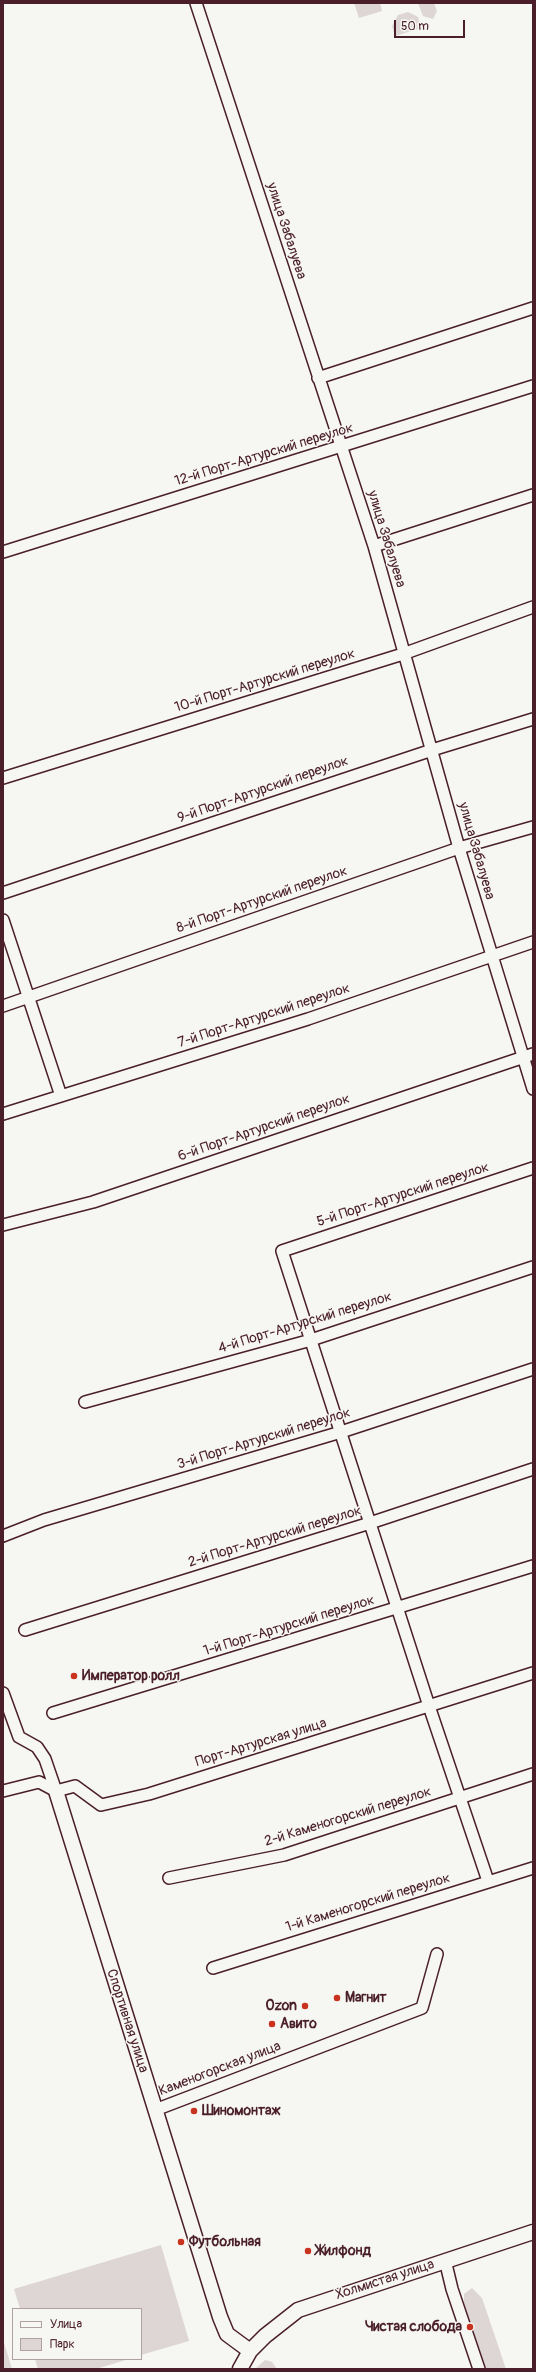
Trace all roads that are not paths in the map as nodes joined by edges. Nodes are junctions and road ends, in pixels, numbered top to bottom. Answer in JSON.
{"nodes":[{"id":1,"x":196,"y":3,"type":"edge"},
{"id":2,"x":533,"y":308,"type":"edge"},
{"id":3,"x":318,"y":378,"type":"junction"},
{"id":4,"x":533,"y":386,"type":"edge"},
{"id":5,"x":340,"y":447,"type":"junction"},
{"id":6,"x":533,"y":495,"type":"edge"},
{"id":7,"x":374,"y":546,"type":"junction"},
{"id":8,"x":3,"y":552,"type":"edge"},
{"id":9,"x":533,"y":607,"type":"edge"},
{"id":10,"x":403,"y":654,"type":"junction"},
{"id":11,"x":533,"y":718,"type":"edge"},
{"id":12,"x":432,"y":750,"type":"junction"},
{"id":13,"x":3,"y":778,"type":"edge"},
{"id":14,"x":533,"y":827,"type":"edge"},
{"id":15,"x":459,"y":848,"type":"junction"},
{"id":16,"x":3,"y":893,"type":"edge"},
{"id":17,"x":3,"y":920,"type":"edge"},
{"id":18,"x":533,"y":942,"type":"edge"},
{"id":19,"x":491,"y":955,"type":"junction"},
{"id":20,"x":28,"y":997,"type":"junction"},
{"id":21,"x":3,"y":1006,"type":"edge"},
{"id":22,"x":528,"y":1055,"type":"edge"},
{"id":23,"x":533,"y":1089,"type":"edge"},
{"id":24,"x":61,"y":1096,"type":"junction"},
{"id":25,"x":3,"y":1114,"type":"edge"},
{"id":26,"x":533,"y":1168,"type":"edge"},
{"id":27,"x":3,"y":1225,"type":"edge"},
{"id":28,"x":533,"y":1267,"type":"edge"},
{"id":29,"x":311,"y":1340,"type":"junction"},
{"id":30,"x":533,"y":1369,"type":"edge"},
{"id":31,"x":85,"y":1402,"type":"dead end"},
{"id":32,"x":341,"y":1432,"type":"junction"},
{"id":33,"x":533,"y":1469,"type":"edge"},
{"id":34,"x":370,"y":1523,"type":"junction"},
{"id":35,"x":3,"y":1536,"type":"edge"},
{"id":36,"x":533,"y":1566,"type":"edge"},
{"id":37,"x":398,"y":1609,"type":"junction"},
{"id":38,"x":25,"y":1630,"type":"dead end"},
{"id":39,"x":533,"y":1673,"type":"edge"},
{"id":40,"x":3,"y":1693,"type":"edge"},
{"id":41,"x":429,"y":1706,"type":"junction"},
{"id":42,"x":53,"y":1713,"type":"dead end"},
{"id":43,"x":533,"y":1774,"type":"edge"},
{"id":44,"x":3,"y":1791,"type":"edge"},
{"id":45,"x":56,"y":1791,"type":"junction"},
{"id":46,"x":460,"y":1797,"type":"junction"},
{"id":47,"x":533,"y":1868,"type":"edge"},
{"id":48,"x":169,"y":1878,"type":"dead end"},
{"id":49,"x":488,"y":1881,"type":"junction"},
{"id":50,"x":437,"y":1954,"type":"dead end"},
{"id":51,"x":213,"y":1968,"type":"dead end"},
{"id":52,"x":155,"y":2110,"type":"junction"},
{"id":53,"x":533,"y":2232,"type":"edge"},
{"id":54,"x":445,"y":2260,"type":"junction"},
{"id":55,"x":250,"y":2351,"type":"junction"},
{"id":56,"x":240,"y":2369,"type":"edge"},
{"id":57,"x":479,"y":2369,"type":"edge"}],
"edges":[{"from":1,"to":3,"type":"street","name":"улица Забалуева"},
{"from":2,"to":3,"type":"street"},
{"from":3,"to":5,"type":"street","name":"улица Забалуева"},
{"from":4,"to":5,"type":"street","name":"12-й Порт-Артурский переулок"},
{"from":5,"to":7,"type":"street","name":"улица Забалуева"},
{"from":5,"to":8,"type":"street","name":"12-й Порт-Артурский переулок"},
{"from":6,"to":7,"type":"street"},
{"from":7,"to":10,"type":"street","name":"улица Забалуева"},
{"from":9,"to":10,"type":"street","name":"10-й Порт-Артурский переулок"},
{"from":10,"to":12,"type":"street","name":"улица Забалуева"},
{"from":10,"to":13,"type":"street","name":"10-й Порт-Артурский переулок"},
{"from":11,"to":12,"type":"street","name":"9-й Порт-Артурский переулок"},
{"from":12,"to":15,"type":"street","name":"улица Забалуева"},
{"from":12,"to":16,"type":"street","name":"9-й Порт-Артурский переулок"},
{"from":14,"to":15,"type":"street","name":"8-й Порт-Артурский переулок"},
{"from":15,"to":19,"type":"street","name":"улица Забалуева"},
{"from":15,"to":20,"type":"street","name":"8-й Порт-Артурский переулок"},
{"from":17,"to":20,"type":"street"},
{"from":18,"to":19,"type":"street","name":"7-й Порт-Артурский переулок"},
{"from":19,"to":22,"type":"street","name":"улица Забалуева"},
{"from":19,"to":24,"type":"street","name":"7-й Порт-Артурский переулок"},
{"from":20,"to":21,"type":"street","name":"8-й Порт-Артурский переулок"},
{"from":20,"to":24,"type":"street"},
{"from":22,"to":23,"type":"street","name":"улица Забалуева"},
{"from":22,"to":27,"type":"street","name":"6-й Порт-Артурский переулок"},
{"from":24,"to":25,"type":"street","name":"7-й Порт-Артурский переулок"},
{"from":26,"to":29,"type":"street","name":"5-й Порт-Артурский переулок"},
{"from":28,"to":29,"type":"street","name":"4-й Порт-Артурский переулок"},
{"from":29,"to":31,"type":"street","name":"4-й Порт-Артурский переулок"},
{"from":29,"to":32,"type":"street"},
{"from":30,"to":32,"type":"street","name":"3-й Порт-Артурский переулок"},
{"from":32,"to":34,"type":"street"},
{"from":32,"to":35,"type":"street","name":"3-й Порт-Артурский переулок"},
{"from":33,"to":34,"type":"street","name":"2-й Порт-Артурский переулок"},
{"from":34,"to":37,"type":"street"},
{"from":34,"to":38,"type":"street","name":"2-й Порт-Артурский переулок"},
{"from":36,"to":37,"type":"street","name":"1-й Порт-Артурский переулок"},
{"from":37,"to":41,"type":"street"},
{"from":37,"to":42,"type":"street","name":"1-й Порт-Артурский переулок"},
{"from":39,"to":41,"type":"street","name":"Порт-Артурская улица"},
{"from":40,"to":45,"type":"street","name":"Спортивная улица"},
{"from":41,"to":45,"type":"street","name":"Порт-Артурская улица"},
{"from":41,"to":46,"type":"street"},
{"from":43,"to":46,"type":"street","name":"2-й Каменогорский переулок"},
{"from":44,"to":45,"type":"street"},
{"from":45,"to":52,"type":"street","name":"Спортивная улица"},
{"from":46,"to":48,"type":"street","name":"2-й Каменогорский переулок"},
{"from":46,"to":49,"type":"street"},
{"from":47,"to":49,"type":"street","name":"1-й Каменогорский переулок"},
{"from":49,"to":51,"type":"street","name":"1-й Каменогорский переулок"},
{"from":50,"to":52,"type":"street","name":"Каменогорская улица"},
{"from":52,"to":55,"type":"street","name":"Спортивная улица"},
{"from":53,"to":54,"type":"street","name":"Холмистая улица"},
{"from":54,"to":55,"type":"street","name":"Холмистая улица"},
{"from":54,"to":57,"type":"street"},
{"from":55,"to":56,"type":"street","name":"Холмистая улица"}]}
